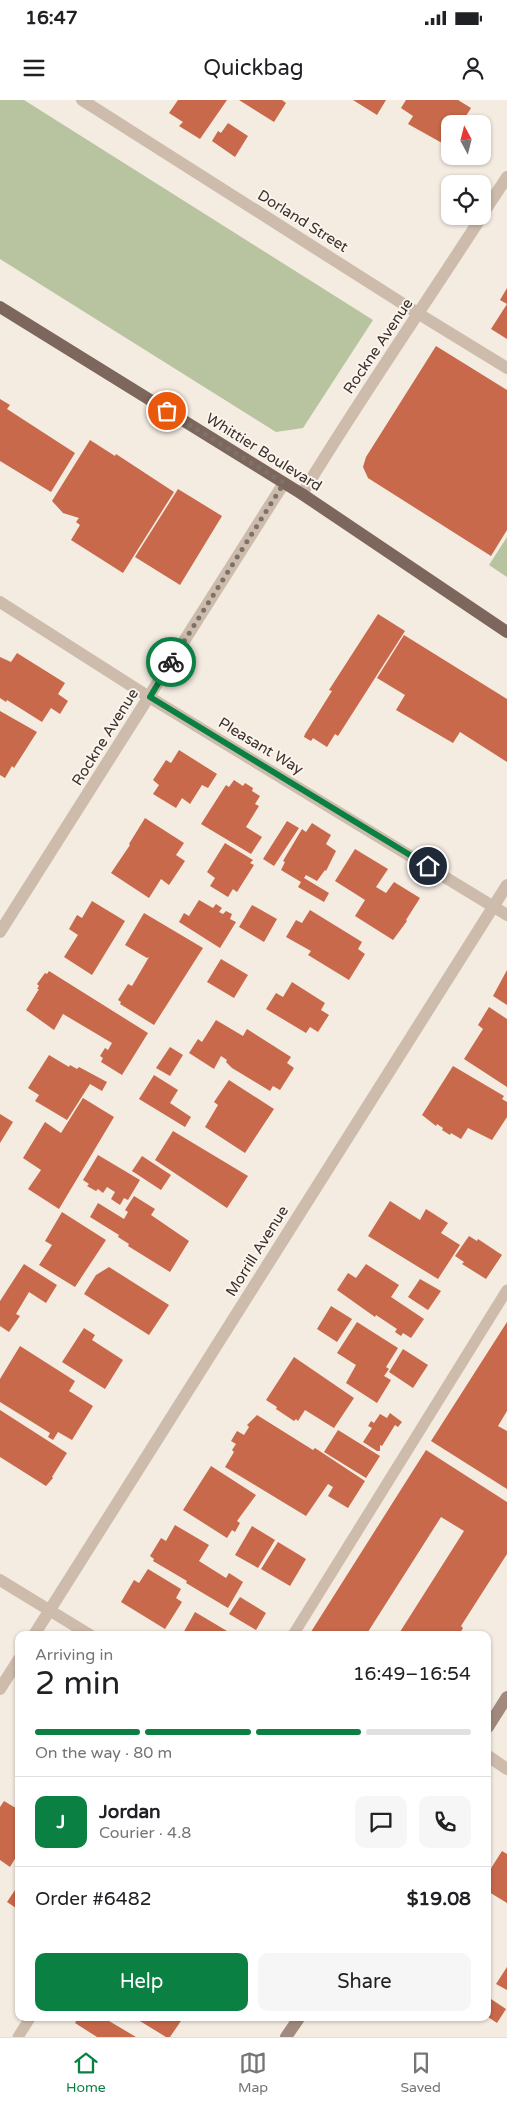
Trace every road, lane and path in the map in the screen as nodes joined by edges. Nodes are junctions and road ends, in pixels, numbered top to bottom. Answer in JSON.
{"nodes":[{"id":1,"x":87,"y":101,"type":"edge"},
{"id":2,"x":507,"y":177,"type":"edge"},
{"id":3,"x":491,"y":202,"type":"edge"},
{"id":4,"x":476,"y":225,"type":"edge"},
{"id":5,"x":0,"y":308,"type":"edge"},
{"id":6,"x":419,"y":314,"type":"junction"},
{"id":7,"x":507,"y":368,"type":"edge"},
{"id":8,"x":284,"y":483,"type":"junction"},
{"id":9,"x":302,"y":494,"type":"junction"},
{"id":10,"x":0,"y":602,"type":"edge"},
{"id":11,"x":507,"y":632,"type":"edge"},
{"id":12,"x":150,"y":697,"type":"junction"},
{"id":13,"x":507,"y":885,"type":"edge"},
{"id":14,"x":494,"y":906,"type":"junction"},
{"id":15,"x":507,"y":915,"type":"edge"},
{"id":16,"x":0,"y":932,"type":"edge"},
{"id":17,"x":507,"y":1290,"type":"edge"},
{"id":18,"x":0,"y":1580,"type":"edge"},
{"id":19,"x":50,"y":1610,"type":"junction"},
{"id":20,"x":37,"y":1631,"type":"edge"},
{"id":21,"x":84,"y":1631,"type":"edge"},
{"id":22,"x":295,"y":1631,"type":"edge"},
{"id":23,"x":15,"y":1665,"type":"edge"},
{"id":24,"x":0,"y":1688,"type":"edge"},
{"id":25,"x":507,"y":1697,"type":"edge"},
{"id":26,"x":491,"y":1722,"type":"edge"},
{"id":27,"x":491,"y":1758,"type":"edge"},
{"id":28,"x":507,"y":1768,"type":"edge"},
{"id":29,"x":28,"y":2021,"type":"edge"},
{"id":30,"x":297,"y":2021,"type":"edge"},
{"id":31,"x":18,"y":2037,"type":"edge"},
{"id":32,"x":286,"y":2037,"type":"edge"}],
"edges":[{"from":1,"to":6,"type":"street","name":"Dorland Street"},
{"from":2,"to":3,"type":"street","name":"Rockne Avenue"},
{"from":4,"to":6,"type":"street","name":"Rockne Avenue"},
{"from":5,"to":8,"type":"main road","name":"Whittier Boulevard"},
{"from":6,"to":7,"type":"street","name":"Dorland Street"},
{"from":6,"to":9,"type":"street","name":"Rockne Avenue"},
{"from":8,"to":9,"type":"main road","name":"Whittier Boulevard"},
{"from":8,"to":12,"type":"street","name":"Rockne Avenue"},
{"from":9,"to":11,"type":"main road","name":"Whittier Boulevard"},
{"from":10,"to":12,"type":"street","name":"Pleasant Way"},
{"from":12,"to":14,"type":"street","name":"Pleasant Way"},
{"from":12,"to":16,"type":"street","name":"Rockne Avenue"},
{"from":13,"to":14,"type":"street","name":"Morrill Avenue"},
{"from":14,"to":15,"type":"street","name":"Pleasant Way"},
{"from":14,"to":19,"type":"street","name":"Morrill Avenue"},
{"from":17,"to":22,"type":"lane"},
{"from":18,"to":19,"type":"street"},
{"from":19,"to":20,"type":"street","name":"Morrill Avenue"},
{"from":19,"to":21,"type":"street"},
{"from":23,"to":24,"type":"street"},
{"from":25,"to":26,"type":"main road"},
{"from":27,"to":28,"type":"street"},
{"from":29,"to":31,"type":"lane"},
{"from":30,"to":32,"type":"main road"}]}
